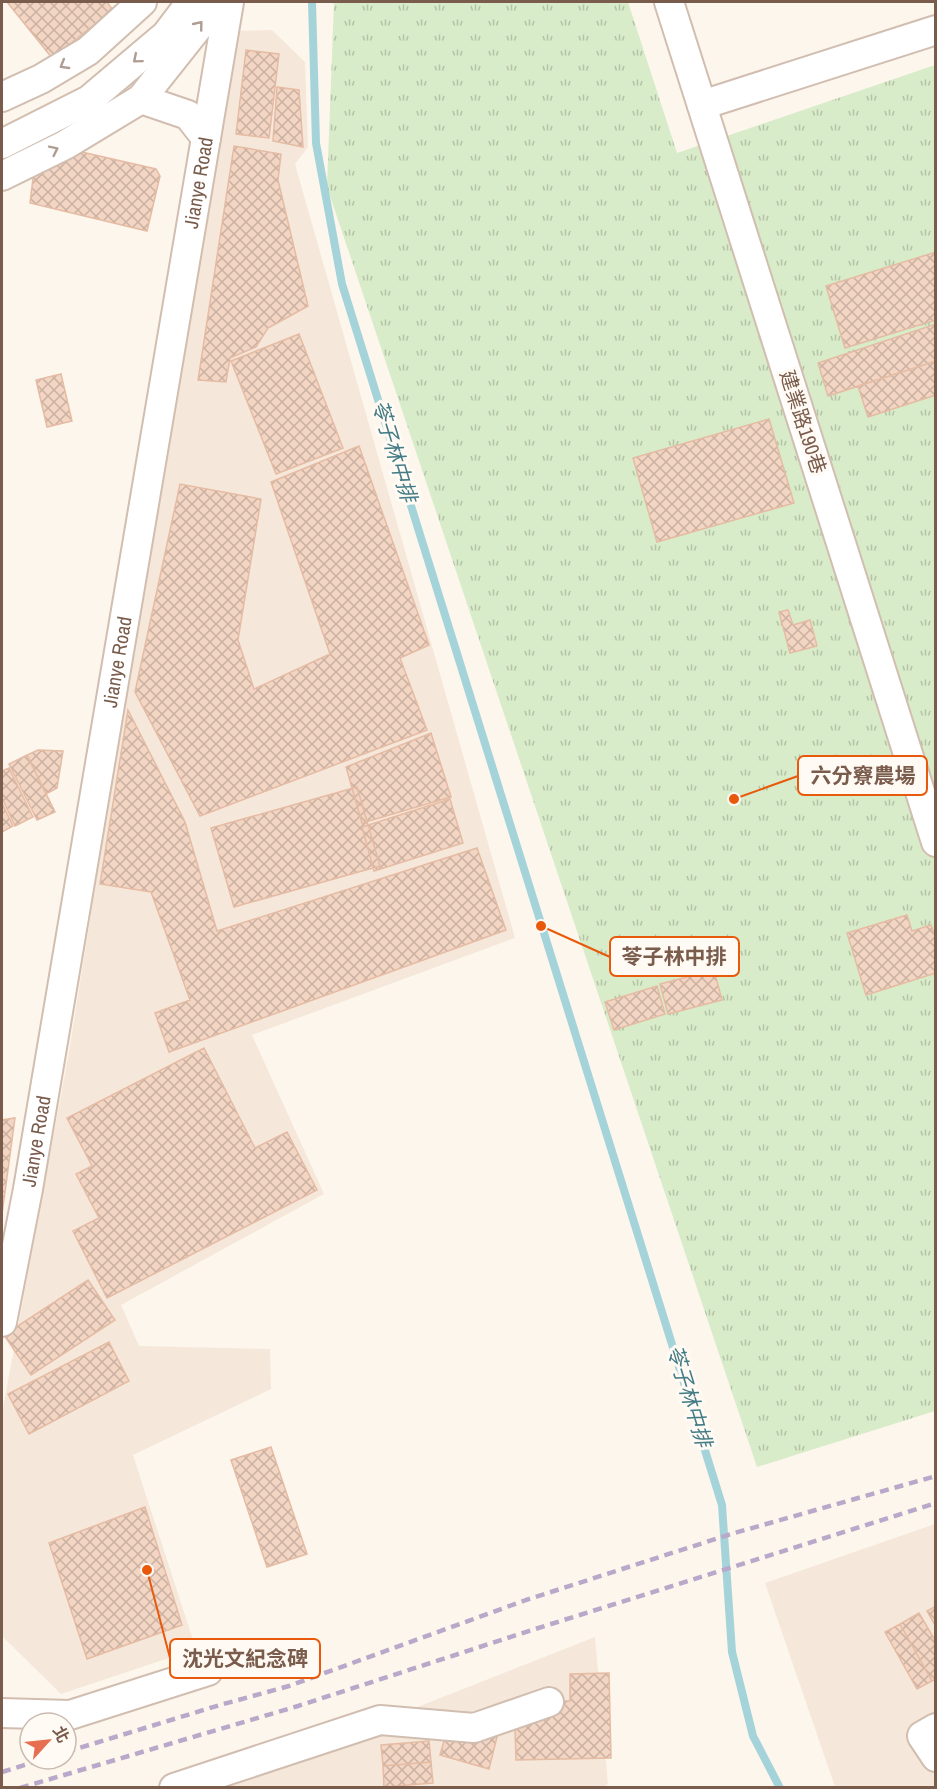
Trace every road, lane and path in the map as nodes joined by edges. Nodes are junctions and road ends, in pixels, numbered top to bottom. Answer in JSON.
{"nodes":[{"id":1,"x":142,"y":2,"type":"edge"},
{"id":2,"x":191,"y":2,"type":"edge"},
{"id":3,"x":218,"y":2,"type":"edge"},
{"id":4,"x":229,"y":2,"type":"edge"},
{"id":5,"x":669,"y":2,"type":"edge"},
{"id":6,"x":936,"y":30,"type":"edge"},
{"id":7,"x":2,"y":97,"type":"edge"},
{"id":8,"x":141,"y":99,"type":"junction"},
{"id":9,"x":702,"y":105,"type":"junction"},
{"id":10,"x":206,"y":138,"type":"junction"},
{"id":11,"x":2,"y":144,"type":"edge"},
{"id":12,"x":2,"y":176,"type":"edge"},
{"id":13,"x":936,"y":842,"type":"edge"},
{"id":14,"x":2,"y":1322,"type":"edge"},
{"id":15,"x":208,"y":1671,"type":"dead end"},
{"id":16,"x":549,"y":1702,"type":"dead end"},
{"id":17,"x":2,"y":1713,"type":"edge"},
{"id":18,"x":936,"y":1728,"type":"edge"},
{"id":19,"x":936,"y":1757,"type":"edge"},
{"id":20,"x":174,"y":1788,"type":"edge"}],
"edges":[{"from":1,"to":7,"type":"street","one_way":true},
{"from":2,"to":11,"type":"street","one_way":true},
{"from":8,"to":3,"type":"street","one_way":true},
{"from":4,"to":10,"type":"street","name":"Jianye Road"},
{"from":5,"to":9,"type":"street","name":"建業路190巷"},
{"from":6,"to":9,"type":"street"},
{"from":8,"to":10,"type":"street"},
{"from":12,"to":8,"type":"street","one_way":true},
{"from":9,"to":13,"type":"street","name":"建業路190巷"},
{"from":10,"to":14,"type":"street","name":"Jianye Road"},
{"from":15,"to":17,"type":"street"},
{"from":16,"to":20,"type":"street"},
{"from":18,"to":19,"type":"street"}]}
